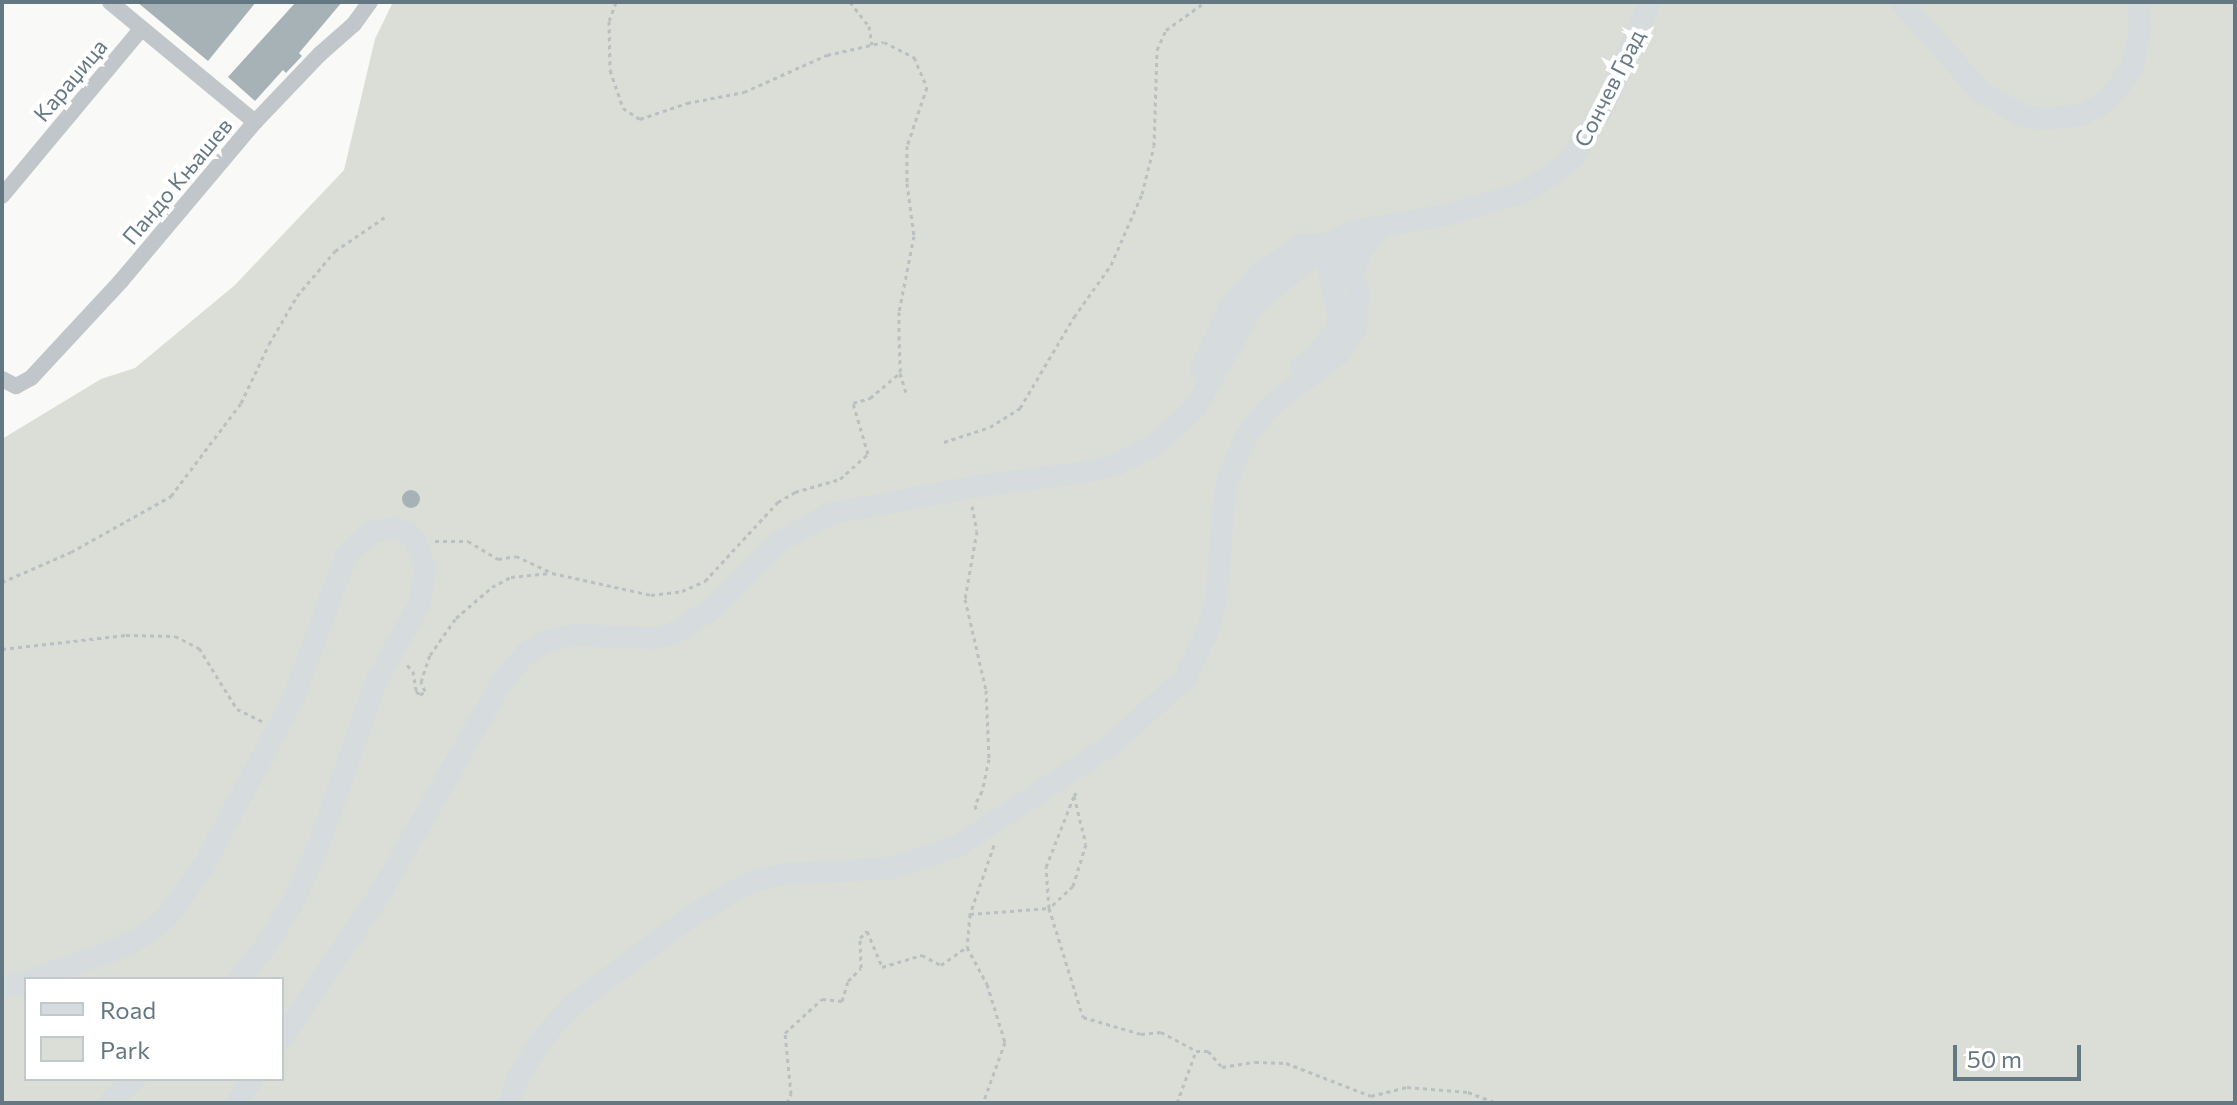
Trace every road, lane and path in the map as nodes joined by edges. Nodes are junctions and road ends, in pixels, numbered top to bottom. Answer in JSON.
{"nodes":[{"id":1,"x":110,"y":2,"type":"edge"},
{"id":2,"x":370,"y":2,"type":"edge"},
{"id":3,"x":616,"y":2,"type":"edge"},
{"id":4,"x":850,"y":2,"type":"edge"},
{"id":5,"x":1205,"y":2,"type":"edge"},
{"id":6,"x":1650,"y":2,"type":"edge"},
{"id":7,"x":1901,"y":2,"type":"edge"},
{"id":8,"x":2139,"y":2,"type":"edge"},
{"id":9,"x":141,"y":29,"type":"junction"},
{"id":10,"x":872,"y":45,"type":"junction"},
{"id":11,"x":255,"y":122,"type":"junction"},
{"id":12,"x":2,"y":196,"type":"edge"},
{"id":13,"x":388,"y":215,"type":"dead end"},
{"id":14,"x":1380,"y":228,"type":"junction"},
{"id":15,"x":1329,"y":244,"type":"junction"},
{"id":16,"x":1353,"y":272,"type":"junction"},
{"id":17,"x":1284,"y":278,"type":"junction"},
{"id":18,"x":1336,"y":301,"type":"junction"},
{"id":19,"x":900,"y":373,"type":"junction"},
{"id":20,"x":9,"y":383,"type":"edge"},
{"id":21,"x":907,"y":396,"type":"dead end"},
{"id":22,"x":944,"y":442,"type":"dead end"},
{"id":23,"x":1040,"y":477,"type":"junction"},
{"id":24,"x":974,"y":487,"type":"junction"},
{"id":25,"x":415,"y":540,"type":"junction"},
{"id":26,"x":552,"y":573,"type":"junction"},
{"id":27,"x":2,"y":582,"type":"edge"},
{"id":28,"x":1207,"y":633,"type":"junction"},
{"id":29,"x":2,"y":649,"type":"edge"},
{"id":30,"x":413,"y":671,"type":"dead end"},
{"id":31,"x":278,"y":728,"type":"junction"},
{"id":32,"x":1083,"y":783,"type":"dead end"},
{"id":33,"x":1074,"y":796,"type":"junction"},
{"id":34,"x":982,"y":829,"type":"junction"},
{"id":35,"x":1049,"y":908,"type":"junction"},
{"id":36,"x":970,"y":914,"type":"junction"},
{"id":37,"x":967,"y":947,"type":"junction"},
{"id":38,"x":40,"y":977,"type":"edge"},
{"id":39,"x":241,"y":977,"type":"edge"},
{"id":40,"x":24,"y":982,"type":"edge"},
{"id":41,"x":2,"y":988,"type":"edge"},
{"id":42,"x":284,"y":1035,"type":"edge"},
{"id":43,"x":1196,"y":1051,"type":"junction"},
{"id":44,"x":133,"y":1081,"type":"edge"},
{"id":45,"x":252,"y":1081,"type":"edge"},
{"id":46,"x":109,"y":1103,"type":"edge"},
{"id":47,"x":236,"y":1103,"type":"edge"},
{"id":48,"x":509,"y":1103,"type":"edge"},
{"id":49,"x":787,"y":1103,"type":"edge"},
{"id":50,"x":983,"y":1103,"type":"edge"},
{"id":51,"x":1177,"y":1103,"type":"edge"},
{"id":52,"x":1496,"y":1103,"type":"edge"}],
"edges":[{"from":1,"to":9,"type":"street"},
{"from":2,"to":11,"type":"street","name":"Пандо Књашев"},
{"from":3,"to":10,"type":"path"},
{"from":4,"to":10,"type":"path"},
{"from":5,"to":22,"type":"path"},
{"from":6,"to":14,"type":"street","name":"Сончев Град"},
{"from":7,"to":8,"type":"street"},
{"from":9,"to":11,"type":"street"},
{"from":9,"to":12,"type":"street","name":"Караџица"},
{"from":10,"to":19,"type":"path"},
{"from":11,"to":20,"type":"street","name":"Пандо Књашев"},
{"from":13,"to":27,"type":"path"},
{"from":14,"to":15,"type":"street","name":"Сончев Град"},
{"from":14,"to":16,"type":"street"},
{"from":15,"to":16,"type":"street"},
{"from":15,"to":17,"type":"street"},
{"from":15,"to":18,"type":"street"},
{"from":15,"to":23,"type":"street"},
{"from":16,"to":28,"type":"street"},
{"from":17,"to":18,"type":"street"},
{"from":17,"to":23,"type":"street"},
{"from":18,"to":28,"type":"street"},
{"from":19,"to":21,"type":"path"},
{"from":19,"to":26,"type":"path"},
{"from":23,"to":24,"type":"street"},
{"from":24,"to":34,"type":"path"},
{"from":24,"to":42,"type":"street"},
{"from":25,"to":26,"type":"path"},
{"from":25,"to":31,"type":"street"},
{"from":25,"to":39,"type":"street"},
{"from":26,"to":30,"type":"path"},
{"from":28,"to":34,"type":"street"},
{"from":29,"to":31,"type":"path"},
{"from":31,"to":38,"type":"street"},
{"from":32,"to":33,"type":"path"},
{"from":33,"to":35,"type":"path"},
{"from":33,"to":35,"type":"path"},
{"from":34,"to":36,"type":"path"},
{"from":34,"to":48,"type":"street"},
{"from":35,"to":36,"type":"path"},
{"from":35,"to":43,"type":"path"},
{"from":36,"to":37,"type":"path"},
{"from":37,"to":49,"type":"path"},
{"from":37,"to":50,"type":"path"},
{"from":40,"to":41,"type":"street"},
{"from":43,"to":51,"type":"path"},
{"from":43,"to":52,"type":"path"},
{"from":44,"to":46,"type":"street"},
{"from":45,"to":47,"type":"street"}]}
